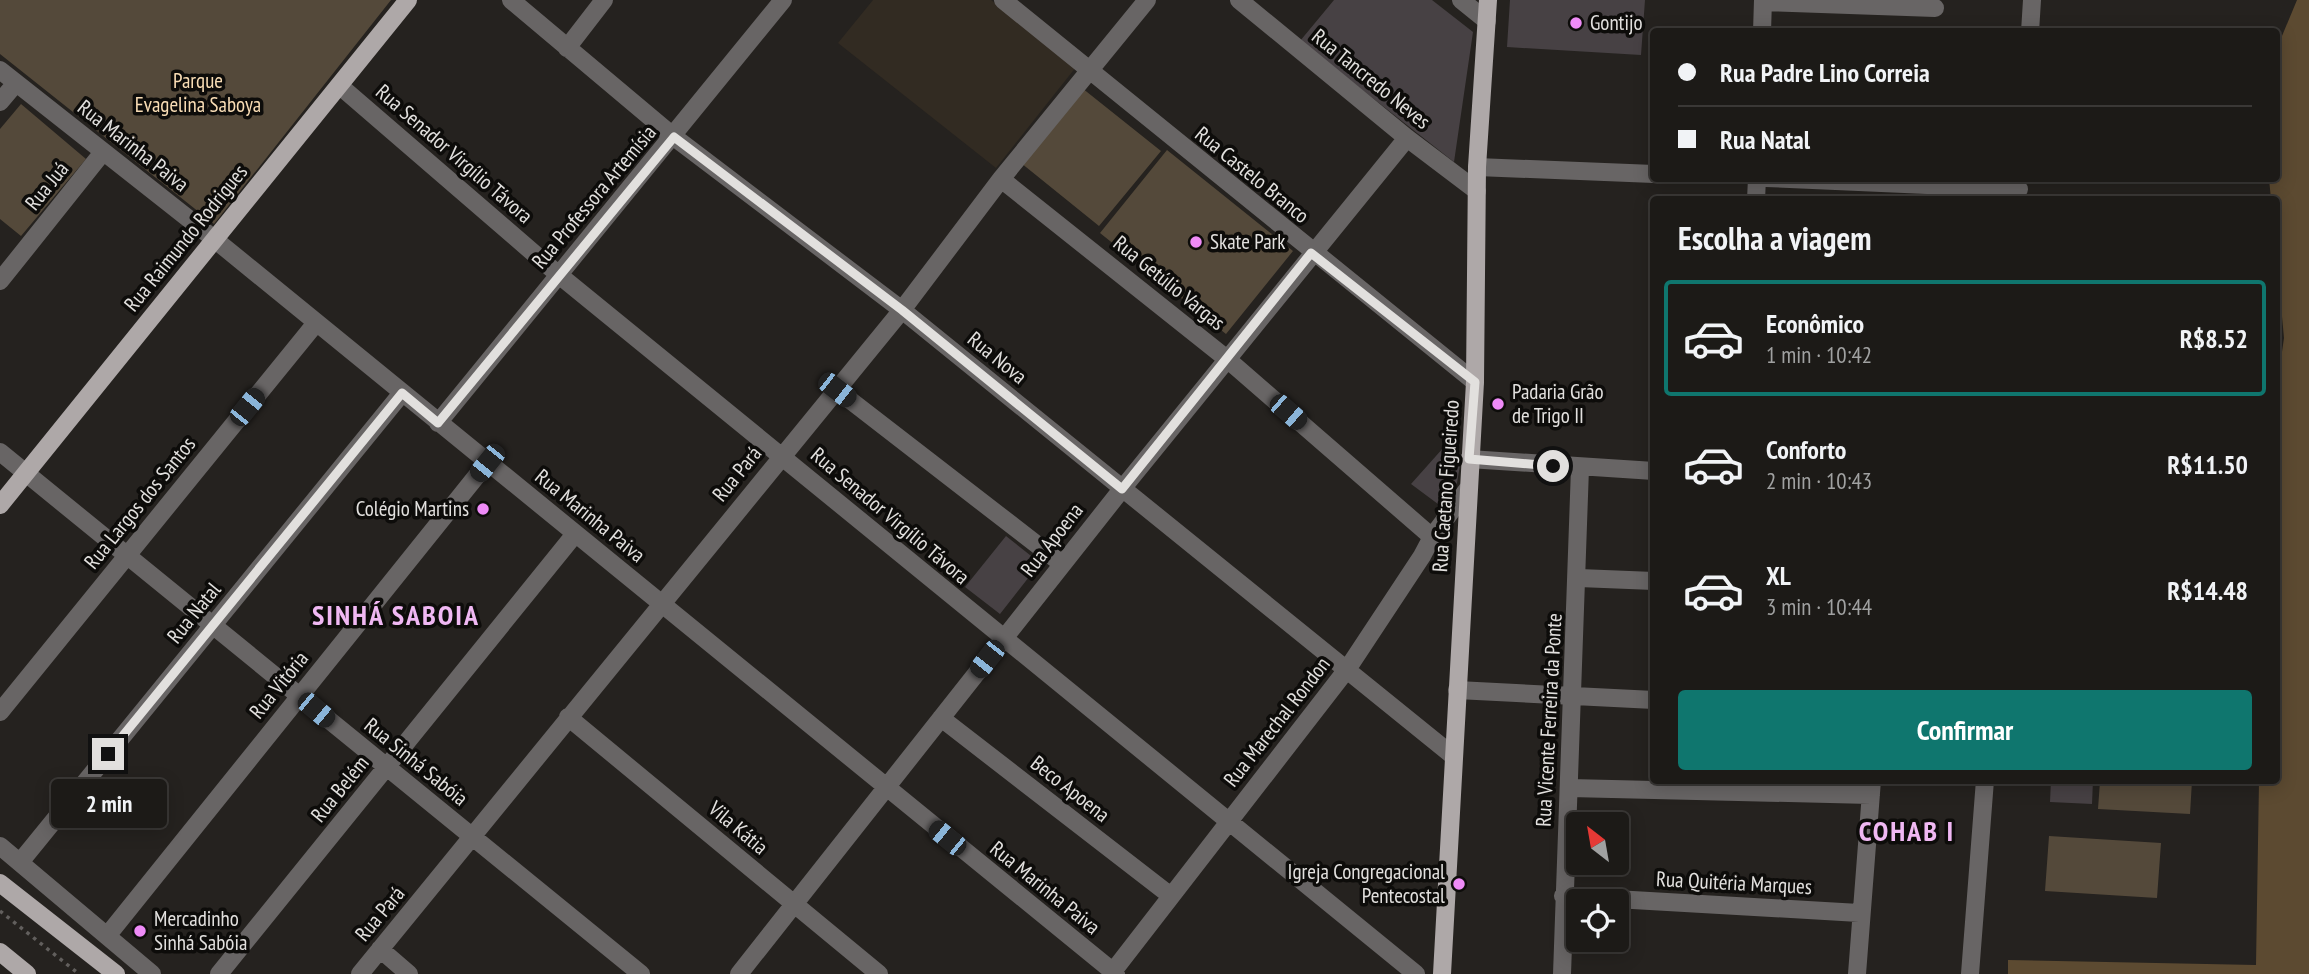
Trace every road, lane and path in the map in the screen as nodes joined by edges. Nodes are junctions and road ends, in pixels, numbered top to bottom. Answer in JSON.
{"nodes":[{"id":1,"x":408,"y":0,"type":"edge"},
{"id":2,"x":511,"y":0,"type":"edge"},
{"id":3,"x":604,"y":0,"type":"edge"},
{"id":4,"x":783,"y":0,"type":"edge"},
{"id":5,"x":1003,"y":0,"type":"edge"},
{"id":6,"x":1147,"y":0,"type":"edge"},
{"id":7,"x":1239,"y":0,"type":"edge"},
{"id":8,"x":1461,"y":0,"type":"edge"},
{"id":9,"x":1488,"y":0,"type":"edge"},
{"id":10,"x":2032,"y":0,"type":"edge"},
{"id":11,"x":1763,"y":1,"type":"edge"},
{"id":12,"x":1935,"y":8,"type":"dead end"},
{"id":13,"x":1487,"y":21,"type":"junction"},
{"id":14,"x":1762,"y":28,"type":"edge"},
{"id":15,"x":2030,"y":28,"type":"edge"},
{"id":16,"x":567,"y":48,"type":"junction"},
{"id":17,"x":1089,"y":69,"type":"junction"},
{"id":18,"x":0,"y":70,"type":"edge"},
{"id":19,"x":16,"y":83,"type":"junction"},
{"id":20,"x":340,"y":86,"type":"junction"},
{"id":21,"x":0,"y":102,"type":"edge"},
{"id":22,"x":674,"y":137,"type":"junction"},
{"id":23,"x":1407,"y":138,"type":"junction"},
{"id":24,"x":103,"y":152,"type":"junction"},
{"id":25,"x":1476,"y":167,"type":"junction"},
{"id":26,"x":1650,"y":174,"type":"edge"},
{"id":27,"x":1001,"y":179,"type":"junction"},
{"id":28,"x":1858,"y":182,"type":"edge"},
{"id":29,"x":2019,"y":189,"type":"edge"},
{"id":30,"x":1477,"y":191,"type":"junction"},
{"id":31,"x":213,"y":238,"type":"junction"},
{"id":32,"x":1311,"y":253,"type":"junction"},
{"id":33,"x":558,"y":275,"type":"junction"},
{"id":34,"x":0,"y":281,"type":"edge"},
{"id":35,"x":902,"y":310,"type":"junction"},
{"id":36,"x":316,"y":323,"type":"junction"},
{"id":37,"x":1227,"y":359,"type":"junction"},
{"id":38,"x":1475,"y":382,"type":"junction"},
{"id":39,"x":837,"y":390,"type":"junction"},
{"id":40,"x":402,"y":393,"type":"junction"},
{"id":41,"x":438,"y":423,"type":"junction"},
{"id":42,"x":0,"y":452,"type":"edge"},
{"id":43,"x":781,"y":455,"type":"junction"},
{"id":44,"x":1469,"y":459,"type":"junction"},
{"id":45,"x":487,"y":463,"type":"junction"},
{"id":46,"x":1580,"y":468,"type":"junction"},
{"id":47,"x":1650,"y":471,"type":"edge"},
{"id":48,"x":26,"y":474,"type":"junction"},
{"id":49,"x":1122,"y":489,"type":"junction"},
{"id":50,"x":1467,"y":490,"type":"junction"},
{"id":51,"x":0,"y":505,"type":"edge"},
{"id":52,"x":575,"y":534,"type":"junction"},
{"id":53,"x":1432,"y":537,"type":"junction"},
{"id":54,"x":127,"y":554,"type":"junction"},
{"id":55,"x":1062,"y":564,"type":"junction"},
{"id":56,"x":1578,"y":578,"type":"junction"},
{"id":57,"x":1650,"y":581,"type":"edge"},
{"id":58,"x":661,"y":604,"type":"junction"},
{"id":59,"x":213,"y":626,"type":"junction"},
{"id":60,"x":1003,"y":639,"type":"junction"},
{"id":61,"x":1348,"y":668,"type":"junction"},
{"id":62,"x":1457,"y":690,"type":"junction"},
{"id":63,"x":299,"y":696,"type":"junction"},
{"id":64,"x":1572,"y":697,"type":"junction"},
{"id":65,"x":1650,"y":700,"type":"edge"},
{"id":66,"x":0,"y":712,"type":"edge"},
{"id":67,"x":568,"y":717,"type":"junction"},
{"id":68,"x":941,"y":718,"type":"junction"},
{"id":69,"x":1452,"y":755,"type":"junction"},
{"id":70,"x":386,"y":769,"type":"junction"},
{"id":71,"x":1985,"y":784,"type":"edge"},
{"id":72,"x":885,"y":788,"type":"junction"},
{"id":73,"x":1570,"y":788,"type":"junction"},
{"id":74,"x":1871,"y":788,"type":"edge"},
{"id":75,"x":1230,"y":819,"type":"junction"},
{"id":76,"x":473,"y":838,"type":"junction"},
{"id":77,"x":0,"y":846,"type":"edge"},
{"id":78,"x":21,"y":861,"type":"junction"},
{"id":79,"x":0,"y":884,"type":"edge"},
{"id":80,"x":1171,"y":896,"type":"junction"},
{"id":81,"x":1563,"y":896,"type":"junction"},
{"id":82,"x":793,"y":904,"type":"junction"},
{"id":83,"x":0,"y":911,"type":"edge"},
{"id":84,"x":1859,"y":913,"type":"junction"},
{"id":85,"x":107,"y":936,"type":"junction"},
{"id":86,"x":380,"y":949,"type":"junction"},
{"id":87,"x":0,"y":951,"type":"edge"},
{"id":88,"x":112,"y":973,"type":"edge"},
{"id":89,"x":1113,"y":973,"type":"edge"},
{"id":90,"x":27,"y":974,"type":"edge"},
{"id":91,"x":79,"y":974,"type":"edge"},
{"id":92,"x":152,"y":974,"type":"edge"},
{"id":93,"x":219,"y":974,"type":"edge"},
{"id":94,"x":360,"y":974,"type":"edge"},
{"id":95,"x":409,"y":974,"type":"edge"},
{"id":96,"x":641,"y":974,"type":"edge"},
{"id":97,"x":739,"y":974,"type":"edge"},
{"id":98,"x":879,"y":974,"type":"edge"},
{"id":99,"x":1416,"y":974,"type":"edge"},
{"id":100,"x":1442,"y":974,"type":"edge"},
{"id":101,"x":1562,"y":974,"type":"edge"},
{"id":102,"x":1857,"y":974,"type":"edge"},
{"id":103,"x":1970,"y":974,"type":"edge"}],
"edges":[{"from":1,"to":20,"type":"main road","name":"Rua Raimundo Rodrigues"},
{"from":2,"to":16,"type":"street","name":"Rua Nova"},
{"from":3,"to":16,"type":"street"},
{"from":4,"to":22,"type":"street","name":"Rua Professora Artemísia"},
{"from":5,"to":17,"type":"street","name":"Rua Castelo Branco"},
{"from":6,"to":17,"type":"street","name":"Rua Pará"},
{"from":7,"to":23,"type":"street","name":"Rua Tancredo Neves"},
{"from":8,"to":13,"type":"street"},
{"from":9,"to":13,"type":"main road","name":"Rua Caetano Figueiredo"},
{"from":10,"to":15,"type":"street"},
{"from":11,"to":12,"type":"street"},
{"from":11,"to":14,"type":"street"},
{"from":13,"to":25,"type":"main road","name":"Rua Caetano Figueiredo"},
{"from":16,"to":22,"type":"street","name":"Rua Nova"},
{"from":17,"to":27,"type":"street","name":"Rua Pará"},
{"from":17,"to":32,"type":"street","name":"Rua Castelo Branco"},
{"from":18,"to":19,"type":"street","name":"Rua Marinha Paiva"},
{"from":19,"to":21,"type":"street"},
{"from":19,"to":24,"type":"street","name":"Rua Marinha Paiva"},
{"from":20,"to":31,"type":"main road","name":"Rua Raimundo Rodrigues"},
{"from":20,"to":33,"type":"street","name":"Rua Senador Virgílio Távora"},
{"from":22,"to":33,"type":"street","name":"Rua Professora Artemísia"},
{"from":22,"to":35,"type":"street","name":"Rua Nova"},
{"from":23,"to":30,"type":"street","name":"Rua Tancredo Neves"},
{"from":23,"to":32,"type":"street","name":"Rua Apoena"},
{"from":24,"to":31,"type":"street","name":"Rua Marinha Paiva"},
{"from":24,"to":34,"type":"street","name":"Rua Juá"},
{"from":25,"to":26,"type":"street"},
{"from":25,"to":30,"type":"main road","name":"Rua Caetano Figueiredo"},
{"from":27,"to":35,"type":"street","name":"Rua Pará"},
{"from":27,"to":37,"type":"street","name":"Rua Getúlio Vargas"},
{"from":28,"to":29,"type":"street"},
{"from":30,"to":38,"type":"main road","name":"Rua Caetano Figueiredo"},
{"from":31,"to":36,"type":"street","name":"Rua Marinha Paiva"},
{"from":31,"to":48,"type":"main road","name":"Rua Raimundo Rodrigues"},
{"from":32,"to":37,"type":"street","name":"Rua Apoena"},
{"from":32,"to":38,"type":"street","name":"Rua Castelo Branco"},
{"from":33,"to":41,"type":"street","name":"Rua Professora Artemísia"},
{"from":33,"to":43,"type":"street","name":"Rua Senador Virgílio Távora"},
{"from":35,"to":39,"type":"street","name":"Rua Pará"},
{"from":35,"to":49,"type":"street","name":"Rua Nova"},
{"from":36,"to":40,"type":"street","name":"Rua Marinha Paiva"},
{"from":36,"to":54,"type":"street","name":"Rua Largos dos Santos"},
{"from":37,"to":49,"type":"street","name":"Rua Apoena"},
{"from":37,"to":53,"type":"street","name":"Rua Getúlio Vargas"},
{"from":38,"to":44,"type":"main road","name":"Rua Caetano Figueiredo"},
{"from":39,"to":43,"type":"street","name":"Rua Pará"},
{"from":39,"to":55,"type":"street"},
{"from":40,"to":41,"type":"street","name":"Rua Marinha Paiva"},
{"from":40,"to":59,"type":"street","name":"Rua Natal"},
{"from":41,"to":45,"type":"street","name":"Rua Marinha Paiva"},
{"from":42,"to":48,"type":"street","name":"Rua Sinhá Sabóia"},
{"from":43,"to":58,"type":"street","name":"Rua Pará"},
{"from":43,"to":60,"type":"street","name":"Rua Senador Virgílio Távora"},
{"from":44,"to":46,"type":"street"},
{"from":44,"to":50,"type":"main road","name":"Rua Caetano Figueiredo"},
{"from":45,"to":52,"type":"street","name":"Rua Marinha Paiva"},
{"from":45,"to":63,"type":"street","name":"Rua Vitória"},
{"from":46,"to":47,"type":"street"},
{"from":46,"to":56,"type":"street","name":"Rua Vicente Ferreira da Ponte"},
{"from":48,"to":51,"type":"main road","name":"Rua Raimundo Rodrigues"},
{"from":48,"to":54,"type":"street","name":"Rua Sinhá Sabóia"},
{"from":49,"to":55,"type":"street","name":"Rua Apoena"},
{"from":49,"to":61,"type":"street","name":"Rua Nova"},
{"from":50,"to":53,"type":"street","name":"Rua Marechal Rondon"},
{"from":50,"to":62,"type":"main road","name":"Rua Caetano Figueiredo"},
{"from":52,"to":58,"type":"street","name":"Rua Marinha Paiva"},
{"from":52,"to":70,"type":"street","name":"Rua Belém"},
{"from":53,"to":61,"type":"street","name":"Rua Marechal Rondon"},
{"from":54,"to":59,"type":"street","name":"Rua Sinhá Sabóia"},
{"from":54,"to":66,"type":"street","name":"Rua Largos dos Santos"},
{"from":55,"to":60,"type":"street","name":"Rua Apoena"},
{"from":56,"to":57,"type":"street"},
{"from":56,"to":64,"type":"street","name":"Rua Vicente Ferreira da Ponte"},
{"from":58,"to":67,"type":"street","name":"Rua Pará"},
{"from":58,"to":72,"type":"street","name":"Rua Marinha Paiva"},
{"from":59,"to":63,"type":"street","name":"Rua Sinhá Sabóia"},
{"from":59,"to":78,"type":"street","name":"Rua Natal"},
{"from":60,"to":68,"type":"street","name":"Rua Apoena"},
{"from":60,"to":75,"type":"street","name":"Rua Senador Virgílio Távora"},
{"from":61,"to":69,"type":"street","name":"Rua Nova"},
{"from":61,"to":75,"type":"street","name":"Rua Marechal Rondon"},
{"from":62,"to":64,"type":"street"},
{"from":62,"to":69,"type":"main road","name":"Rua Caetano Figueiredo"},
{"from":63,"to":70,"type":"street","name":"Rua Sinhá Sabóia"},
{"from":63,"to":85,"type":"street","name":"Rua Vitória"},
{"from":64,"to":65,"type":"street"},
{"from":64,"to":73,"type":"street","name":"Rua Vicente Ferreira da Ponte"},
{"from":67,"to":76,"type":"street","name":"Rua Pará"},
{"from":67,"to":82,"type":"street","name":"Vila Kátia"},
{"from":68,"to":72,"type":"street","name":"Rua Apoena"},
{"from":68,"to":80,"type":"street","name":"Beco Apoena"},
{"from":69,"to":100,"type":"main road","name":"Rua Caetano Figueiredo"},
{"from":70,"to":76,"type":"street","name":"Rua Sinhá Sabóia"},
{"from":70,"to":93,"type":"street","name":"Rua Belém"},
{"from":71,"to":103,"type":"street"},
{"from":72,"to":82,"type":"street","name":"Rua Apoena"},
{"from":72,"to":89,"type":"street","name":"Rua Marinha Paiva"},
{"from":73,"to":74,"type":"street"},
{"from":73,"to":81,"type":"street","name":"Rua Vicente Ferreira da Ponte"},
{"from":74,"to":84,"type":"street"},
{"from":75,"to":80,"type":"street","name":"Rua Marechal Rondon"},
{"from":75,"to":99,"type":"street","name":"Rua Senador Virgílio Távora"},
{"from":76,"to":86,"type":"street","name":"Rua Pará"},
{"from":76,"to":96,"type":"street","name":"Rua Sinhá Sabóia"},
{"from":77,"to":78,"type":"street"},
{"from":78,"to":85,"type":"street"},
{"from":79,"to":88,"type":"main road"},
{"from":80,"to":89,"type":"street","name":"Rua Marechal Rondon"},
{"from":81,"to":84,"type":"street","name":"Rua Quitéria Marques"},
{"from":81,"to":101,"type":"street","name":"Rua Vicente Ferreira da Ponte"},
{"from":82,"to":97,"type":"street","name":"Rua Apoena"},
{"from":82,"to":98,"type":"street","name":"Vila Kátia"},
{"from":83,"to":91,"type":"path"},
{"from":84,"to":102,"type":"street"},
{"from":85,"to":92,"type":"street"},
{"from":86,"to":94,"type":"street","name":"Rua Pará"},
{"from":86,"to":95,"type":"street"},
{"from":87,"to":90,"type":"main road"}]}
